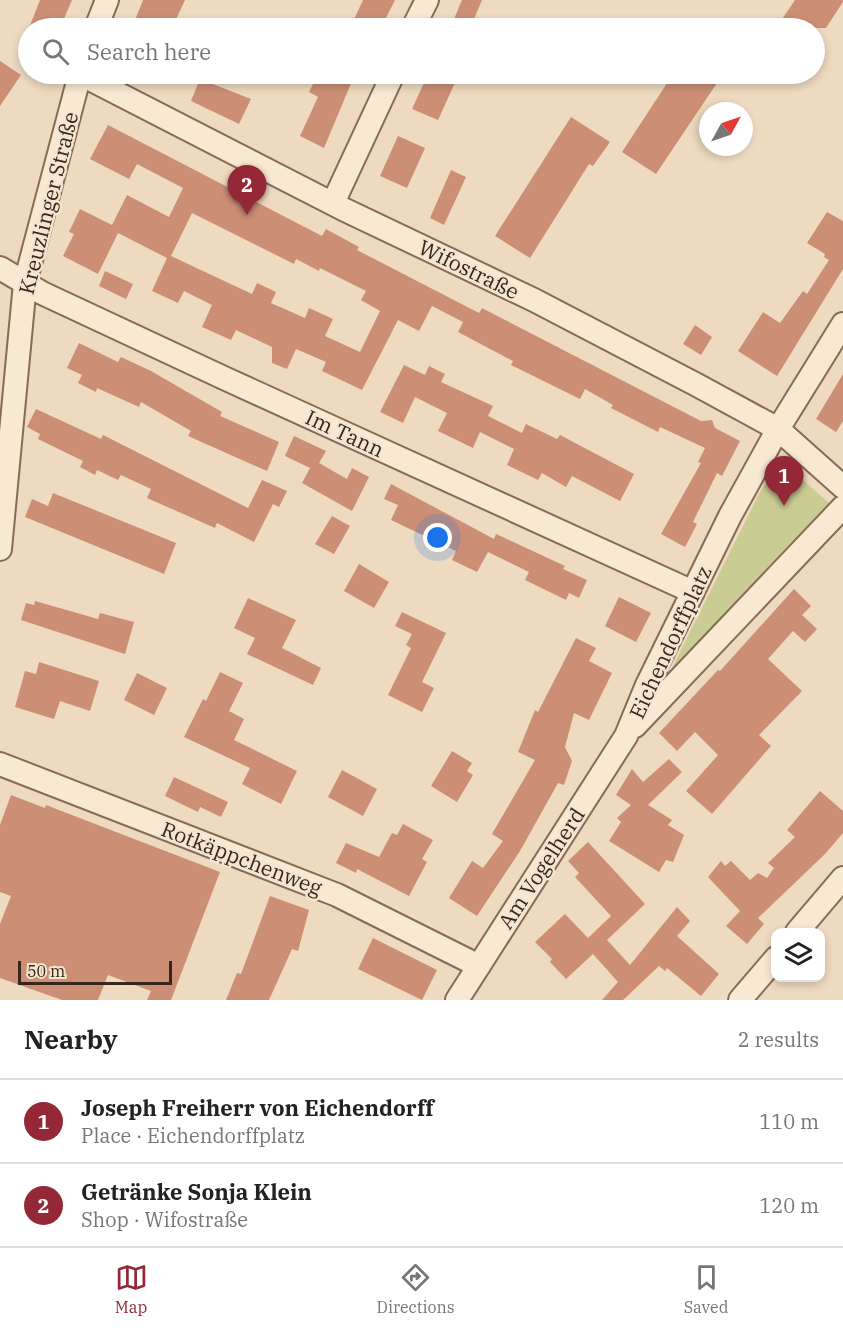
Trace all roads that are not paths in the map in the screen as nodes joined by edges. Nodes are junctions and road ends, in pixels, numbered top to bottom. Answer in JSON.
{"nodes":[{"id":1,"x":107,"y":0,"type":"edge"},
{"id":2,"x":426,"y":0,"type":"edge"},
{"id":3,"x":100,"y":18,"type":"edge"},
{"id":4,"x":418,"y":18,"type":"edge"},
{"id":5,"x":77,"y":84,"type":"edge"},
{"id":6,"x":100,"y":84,"type":"edge"},
{"id":7,"x":388,"y":84,"type":"edge"},
{"id":8,"x":333,"y":203,"type":"junction"},
{"id":9,"x":0,"y":268,"type":"edge"},
{"id":10,"x":25,"y":283,"type":"junction"},
{"id":11,"x":843,"y":324,"type":"edge"},
{"id":12,"x":778,"y":429,"type":"junction"},
{"id":13,"x":843,"y":486,"type":"edge"},
{"id":14,"x":843,"y":507,"type":"edge"},
{"id":15,"x":0,"y":539,"type":"edge"},
{"id":16,"x":0,"y":549,"type":"edge"},
{"id":17,"x":693,"y":592,"type":"junction"},
{"id":18,"x":626,"y":736,"type":"junction"},
{"id":19,"x":0,"y":764,"type":"edge"},
{"id":20,"x":843,"y":878,"type":"edge"},
{"id":21,"x":801,"y":928,"type":"edge"},
{"id":22,"x":771,"y":964,"type":"edge"},
{"id":23,"x":479,"y":966,"type":"junction"},
{"id":24,"x":458,"y":1000,"type":"edge"},
{"id":25,"x":740,"y":1000,"type":"edge"}],
"edges":[{"from":1,"to":3,"type":"street"},
{"from":2,"to":4,"type":"street"},
{"from":5,"to":10,"type":"street","name":"Kreuzlinger Straße"},
{"from":6,"to":8,"type":"street","name":"Wifostraße"},
{"from":7,"to":8,"type":"street"},
{"from":8,"to":12,"type":"street","name":"Wifostraße"},
{"from":9,"to":10,"type":"street","name":"Im Tann"},
{"from":10,"to":15,"type":"street","name":"Kreuzlinger Straße"},
{"from":10,"to":17,"type":"street","name":"Im Tann"},
{"from":11,"to":12,"type":"street","name":"Eichendorffplatz"},
{"from":12,"to":13,"type":"street","name":"Wifostraße"},
{"from":12,"to":17,"type":"street","name":"Eichendorffplatz"},
{"from":14,"to":18,"type":"street","name":"Eichendorffplatz"},
{"from":15,"to":16,"type":"street","name":"Kreuzlinger Straße"},
{"from":17,"to":18,"type":"street","name":"Eichendorffplatz"},
{"from":18,"to":23,"type":"street","name":"Am Vogelherd"},
{"from":19,"to":23,"type":"street","name":"Rotkäppchenweg"},
{"from":20,"to":21,"type":"street"},
{"from":22,"to":25,"type":"street"},
{"from":23,"to":24,"type":"street","name":"Am Vogelherd"}]}
